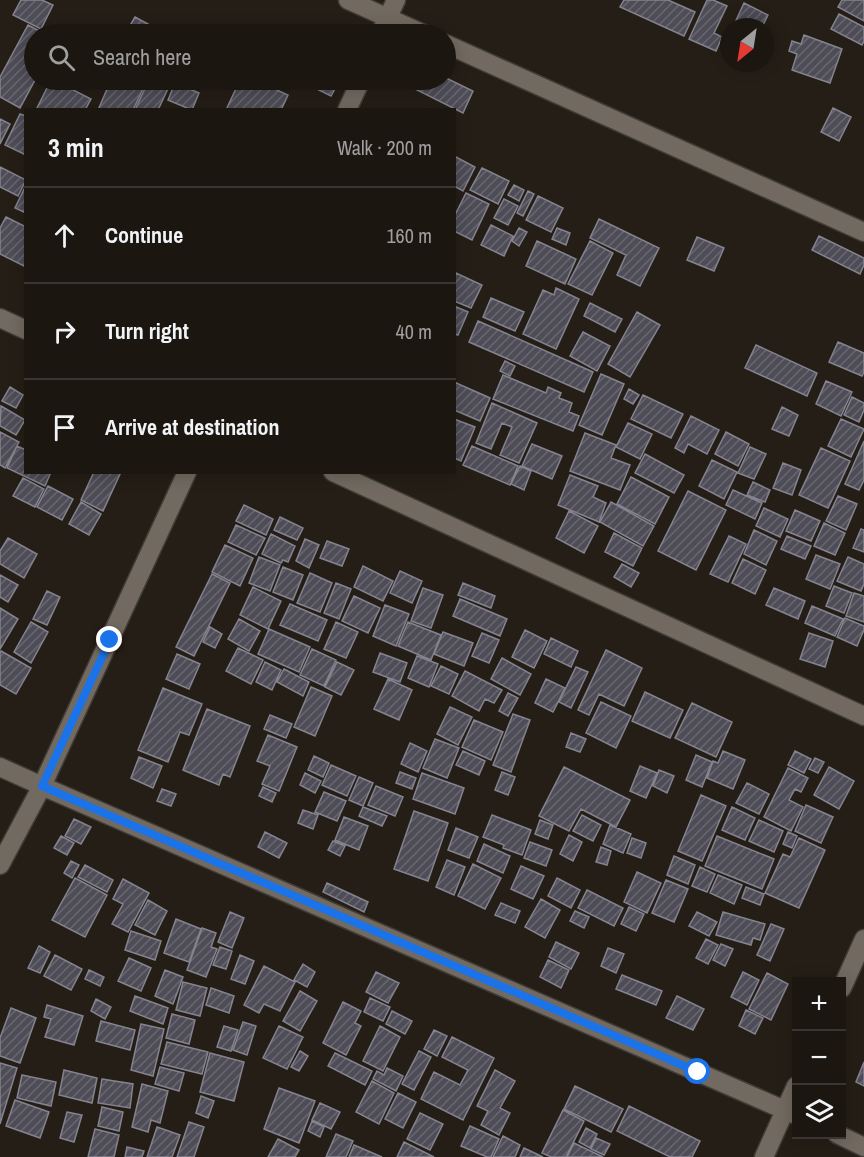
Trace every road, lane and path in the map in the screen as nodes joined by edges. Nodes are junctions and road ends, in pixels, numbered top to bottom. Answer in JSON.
{"nodes":[{"id":1,"x":348,"y":0,"type":"edge"},
{"id":2,"x":396,"y":0,"type":"edge"},
{"id":3,"x":381,"y":24,"type":"edge"},
{"id":4,"x":385,"y":24,"type":"edge"},
{"id":5,"x":456,"y":48,"type":"edge"},
{"id":6,"x":356,"y":90,"type":"edge"},
{"id":7,"x":348,"y":108,"type":"edge"},
{"id":8,"x":864,"y":232,"type":"edge"},
{"id":9,"x":0,"y":318,"type":"edge"},
{"id":10,"x":24,"y":329,"type":"edge"},
{"id":11,"x":186,"y":474,"type":"edge"},
{"id":12,"x":337,"y":474,"type":"edge"},
{"id":13,"x":864,"y":716,"type":"edge"},
{"id":14,"x":0,"y":766,"type":"edge"},
{"id":15,"x":42,"y":786,"type":"junction"},
{"id":16,"x":0,"y":865,"type":"edge"},
{"id":17,"x":864,"y":939,"type":"edge"},
{"id":18,"x":846,"y":979,"type":"edge"},
{"id":19,"x":791,"y":1113,"type":"edge"},
{"id":20,"x":846,"y":1138,"type":"edge"},
{"id":21,"x":864,"y":1147,"type":"edge"},
{"id":22,"x":764,"y":1157,"type":"edge"}],
"edges":[{"from":1,"to":3,"type":"street"},
{"from":2,"to":4,"type":"street"},
{"from":5,"to":8,"type":"street"},
{"from":6,"to":7,"type":"street"},
{"from":9,"to":10,"type":"street"},
{"from":11,"to":15,"type":"street"},
{"from":12,"to":13,"type":"street"},
{"from":14,"to":15,"type":"street"},
{"from":15,"to":16,"type":"street"},
{"from":15,"to":19,"type":"street"},
{"from":17,"to":18,"type":"street"},
{"from":19,"to":22,"type":"street"},
{"from":20,"to":21,"type":"street"}]}
